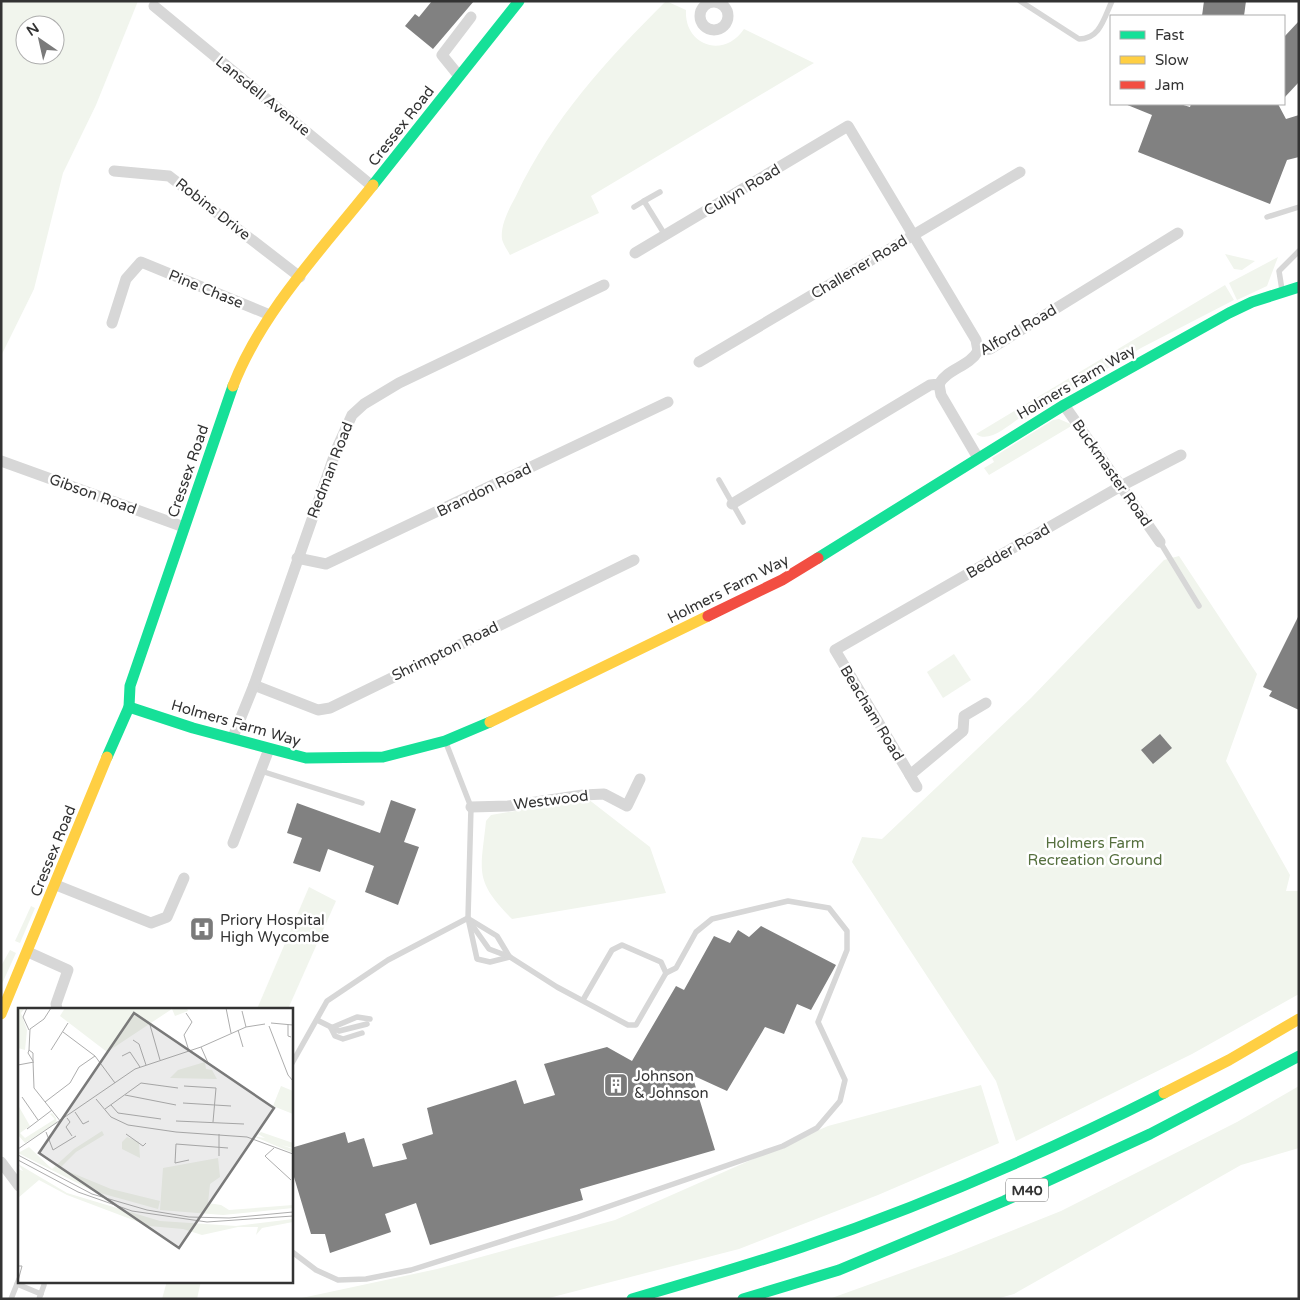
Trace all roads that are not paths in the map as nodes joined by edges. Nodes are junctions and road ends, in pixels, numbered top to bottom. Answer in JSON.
{"nodes":[{"id":1,"x":1020,"y":1,"type":"edge"},
{"id":2,"x":1112,"y":1,"type":"edge"},
{"id":3,"x":516,"y":2,"type":"edge"},
{"id":4,"x":724,"y":3,"type":"edge"},
{"id":5,"x":700,"y":4,"type":"edge"},
{"id":6,"x":154,"y":6,"type":"dead end"},
{"id":7,"x":471,"y":17,"type":"dead end"},
{"id":8,"x":459,"y":76,"type":"junction"},
{"id":9,"x":114,"y":171,"type":"dead end"},
{"id":10,"x":1020,"y":172,"type":"dead end"},
{"id":11,"x":372,"y":186,"type":"junction"},
{"id":12,"x":660,"y":192,"type":"dead end"},
{"id":13,"x":644,"y":201,"type":"junction"},
{"id":14,"x":634,"y":207,"type":"dead end"},
{"id":15,"x":1299,"y":207,"type":"edge"},
{"id":16,"x":1267,"y":217,"type":"dead end"},
{"id":17,"x":1178,"y":233,"type":"dead end"},
{"id":18,"x":914,"y":234,"type":"junction"},
{"id":19,"x":665,"y":235,"type":"junction"},
{"id":20,"x":1299,"y":251,"type":"edge"},
{"id":21,"x":635,"y":253,"type":"dead end"},
{"id":22,"x":300,"y":277,"type":"junction"},
{"id":23,"x":604,"y":285,"type":"dead end"},
{"id":24,"x":1299,"y":287,"type":"edge"},
{"id":25,"x":1283,"y":292,"type":"junction"},
{"id":26,"x":270,"y":315,"type":"junction"},
{"id":27,"x":112,"y":323,"type":"dead end"},
{"id":28,"x":978,"y":351,"type":"junction"},
{"id":29,"x":699,"y":362,"type":"dead end"},
{"id":30,"x":939,"y":384,"type":"junction"},
{"id":31,"x":668,"y":402,"type":"dead end"},
{"id":32,"x":1064,"y":405,"type":"junction"},
{"id":33,"x":1181,"y":454,"type":"dead end"},
{"id":34,"x":978,"y":458,"type":"junction"},
{"id":35,"x":1,"y":462,"type":"edge"},
{"id":36,"x":719,"y":480,"type":"dead end"},
{"id":37,"x":1121,"y":486,"type":"junction"},
{"id":38,"x":732,"y":504,"type":"junction"},
{"id":39,"x":743,"y":522,"type":"dead end"},
{"id":40,"x":184,"y":526,"type":"junction"},
{"id":41,"x":1160,"y":542,"type":"joint"},
{"id":42,"x":297,"y":558,"type":"junction"},
{"id":43,"x":634,"y":560,"type":"dead end"},
{"id":44,"x":1199,"y":606,"type":"dead end"},
{"id":45,"x":835,"y":650,"type":"joint"},
{"id":46,"x":254,"y":686,"type":"junction"},
{"id":47,"x":986,"y":703,"type":"dead end"},
{"id":48,"x":129,"y":707,"type":"junction"},
{"id":49,"x":233,"y":737,"type":"junction"},
{"id":50,"x":445,"y":740,"type":"junction"},
{"id":51,"x":269,"y":749,"type":"junction"},
{"id":52,"x":261,"y":771,"type":"junction"},
{"id":53,"x":910,"y":775,"type":"junction"},
{"id":54,"x":640,"y":779,"type":"dead end"},
{"id":55,"x":917,"y":787,"type":"dead end"},
{"id":56,"x":362,"y":803,"type":"dead end"},
{"id":57,"x":471,"y":807,"type":"junction"},
{"id":58,"x":233,"y":843,"type":"dead end"},
{"id":59,"x":184,"y":878,"type":"dead end"},
{"id":60,"x":56,"y":885,"type":"junction"},
{"id":61,"x":468,"y":918,"type":"junction"},
{"id":62,"x":28,"y":952,"type":"junction"},
{"id":63,"x":510,"y":957,"type":"junction"},
{"id":64,"x":666,"y":973,"type":"junction"},
{"id":65,"x":583,"y":1000,"type":"junction"},
{"id":66,"x":57,"y":1008,"type":"edge"},
{"id":67,"x":2,"y":1010,"type":"edge"},
{"id":68,"x":1299,"y":1019,"type":"edge"},
{"id":69,"x":317,"y":1020,"type":"junction"},
{"id":70,"x":369,"y":1021,"type":"dead end"},
{"id":71,"x":331,"y":1028,"type":"junction"},
{"id":72,"x":362,"y":1033,"type":"dead end"},
{"id":73,"x":1299,"y":1056,"type":"edge"},
{"id":74,"x":292,"y":1063,"type":"edge"},
{"id":75,"x":1,"y":1162,"type":"edge"},
{"id":76,"x":18,"y":1185,"type":"edge"},
{"id":77,"x":292,"y":1252,"type":"edge"},
{"id":78,"x":18,"y":1282,"type":"edge"},
{"id":79,"x":44,"y":1286,"type":"dead end"},
{"id":80,"x":40,"y":1296,"type":"edge"},
{"id":81,"x":11,"y":1299,"type":"edge"},
{"id":82,"x":632,"y":1299,"type":"edge"},
{"id":83,"x":743,"y":1299,"type":"edge"}],
"edges":[{"from":1,"to":2,"type":"lane"},
{"from":3,"to":8,"type":"main road","name":"Cressex Road"},
{"from":4,"to":5,"type":"street"},
{"from":4,"to":5,"type":"street"},
{"from":6,"to":11,"type":"street","name":"Lansdell Avenue"},
{"from":7,"to":8,"type":"street"},
{"from":8,"to":11,"type":"main road","name":"Cressex Road"},
{"from":9,"to":22,"type":"street","name":"Robins Drive"},
{"from":10,"to":18,"type":"street","name":"Challener Road"},
{"from":11,"to":22,"type":"main road","name":"Cressex Road"},
{"from":12,"to":13,"type":"lane"},
{"from":13,"to":14,"type":"lane"},
{"from":13,"to":19,"type":"lane"},
{"from":15,"to":16,"type":"lane"},
{"from":17,"to":28,"type":"street","name":"Alford Road"},
{"from":18,"to":19,"type":"street","name":"Cullyn Road"},
{"from":18,"to":28,"type":"street"},
{"from":18,"to":29,"type":"street","name":"Challener Road"},
{"from":19,"to":21,"type":"street","name":"Cullyn Road"},
{"from":20,"to":25,"type":"lane"},
{"from":22,"to":26,"type":"main road","name":"Cressex Road"},
{"from":23,"to":42,"type":"street","name":"Redman Road"},
{"from":24,"to":25,"type":"main road","name":"Holmers Farm Way"},
{"from":25,"to":32,"type":"main road","name":"Holmers Farm Way"},
{"from":26,"to":27,"type":"street","name":"Pine Chase"},
{"from":26,"to":40,"type":"main road","name":"Cressex Road"},
{"from":28,"to":30,"type":"street","name":"Alford Road"},
{"from":30,"to":34,"type":"street"},
{"from":30,"to":38,"type":"street","name":"Alford Road"},
{"from":31,"to":42,"type":"street","name":"Brandon Road"},
{"from":32,"to":34,"type":"main road","name":"Holmers Farm Way"},
{"from":32,"to":37,"type":"street","name":"Buckmaster Road"},
{"from":33,"to":37,"type":"street","name":"Bedder Road"},
{"from":34,"to":50,"type":"main road","name":"Holmers Farm Way"},
{"from":35,"to":40,"type":"street","name":"Gibson Road"},
{"from":36,"to":38,"type":"lane"},
{"from":37,"to":41,"type":"street","name":"Buckmaster Road"},
{"from":37,"to":45,"type":"street","name":"Bedder Road"},
{"from":38,"to":39,"type":"lane"},
{"from":40,"to":48,"type":"main road","name":"Cressex Road"},
{"from":41,"to":44,"type":"lane"},
{"from":42,"to":46,"type":"street","name":"Redman Road"},
{"from":43,"to":46,"type":"street","name":"Shrimpton Road"},
{"from":45,"to":53,"type":"street","name":"Beacham Road"},
{"from":46,"to":49,"type":"street","name":"Redman Road"},
{"from":47,"to":53,"type":"street","name":"Beacham Road"},
{"from":48,"to":49,"type":"main road","name":"Holmers Farm Way"},
{"from":48,"to":60,"type":"main road","name":"Cressex Road"},
{"from":49,"to":51,"type":"main road","name":"Holmers Farm Way"},
{"from":50,"to":51,"type":"main road","name":"Holmers Farm Way"},
{"from":50,"to":57,"type":"lane"},
{"from":51,"to":52,"type":"street"},
{"from":52,"to":56,"type":"lane"},
{"from":52,"to":58,"type":"street"},
{"from":53,"to":55,"type":"street","name":"Beacham Road"},
{"from":54,"to":57,"type":"street","name":"Westwood"},
{"from":57,"to":61,"type":"lane"},
{"from":59,"to":60,"type":"street"},
{"from":60,"to":62,"type":"main road","name":"Cressex Road"},
{"from":61,"to":63,"type":"lane"},
{"from":61,"to":63,"type":"lane"},
{"from":61,"to":63,"type":"lane"},
{"from":61,"to":69,"type":"lane"},
{"from":62,"to":66,"type":"street"},
{"from":62,"to":67,"type":"main road","name":"Cressex Road"},
{"from":63,"to":65,"type":"lane"},
{"from":64,"to":65,"type":"lane"},
{"from":64,"to":65,"type":"lane"},
{"from":64,"to":77,"type":"lane"},
{"from":68,"to":82,"type":"main road","number":"M40"},
{"from":69,"to":71,"type":"lane"},
{"from":69,"to":74,"type":"lane"},
{"from":70,"to":71,"type":"lane"},
{"from":71,"to":72,"type":"lane"},
{"from":73,"to":83,"type":"main road","number":"M40"},
{"from":75,"to":76,"type":"street"},
{"from":78,"to":80,"type":"lane"},
{"from":78,"to":81,"type":"lane"},
{"from":79,"to":80,"type":"lane"}]}
